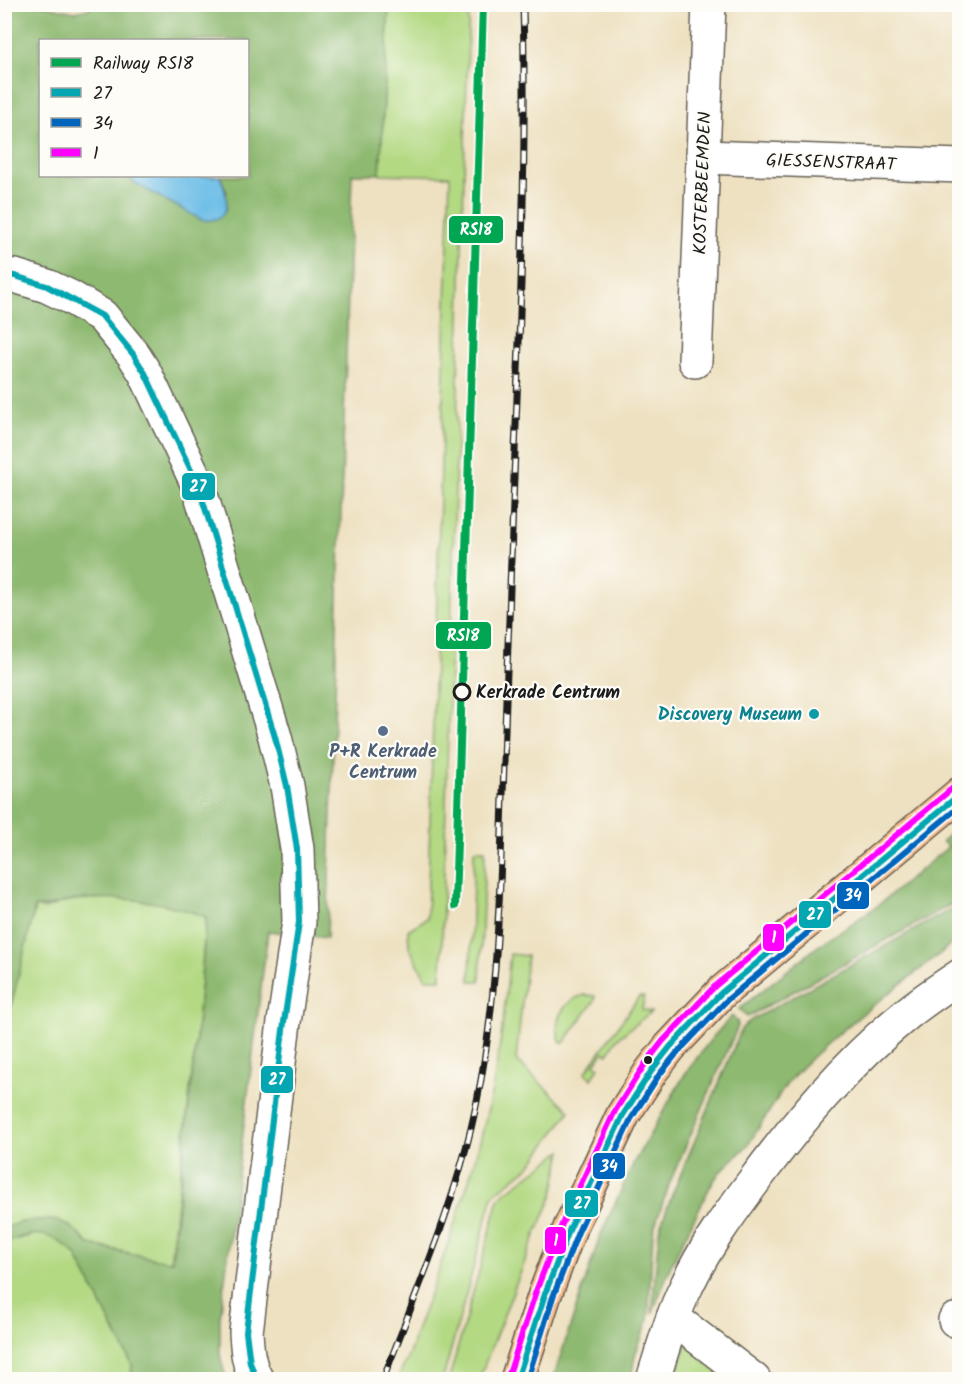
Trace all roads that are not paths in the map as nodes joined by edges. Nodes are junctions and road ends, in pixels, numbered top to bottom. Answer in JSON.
{"nodes":[{"id":1,"x":709,"y":4,"type":"edge"},
{"id":2,"x":703,"y":157,"type":"junction"},
{"id":3,"x":960,"y":166,"type":"edge"},
{"id":4,"x":4,"y":275,"type":"edge"},
{"id":5,"x":695,"y":361,"type":"dead end"},
{"id":6,"x":960,"y":794,"type":"edge"},
{"id":7,"x":960,"y":976,"type":"edge"},
{"id":8,"x":673,"y":1318,"type":"junction"},
{"id":9,"x":257,"y":1380,"type":"edge"},
{"id":10,"x":517,"y":1380,"type":"edge"},
{"id":11,"x":653,"y":1380,"type":"edge"},
{"id":12,"x":754,"y":1380,"type":"edge"}],
"edges":[{"from":1,"to":2,"type":"street","name":"KOSTERBEEMDEN"},
{"from":2,"to":3,"type":"street","name":"GIESSENSTRAAT"},
{"from":2,"to":5,"type":"street","name":"KOSTERBEEMDEN"},
{"from":4,"to":9,"type":"street"},
{"from":6,"to":10,"type":"main road"},
{"from":7,"to":8,"type":"street"},
{"from":8,"to":11,"type":"street"},
{"from":8,"to":12,"type":"street"}]}
